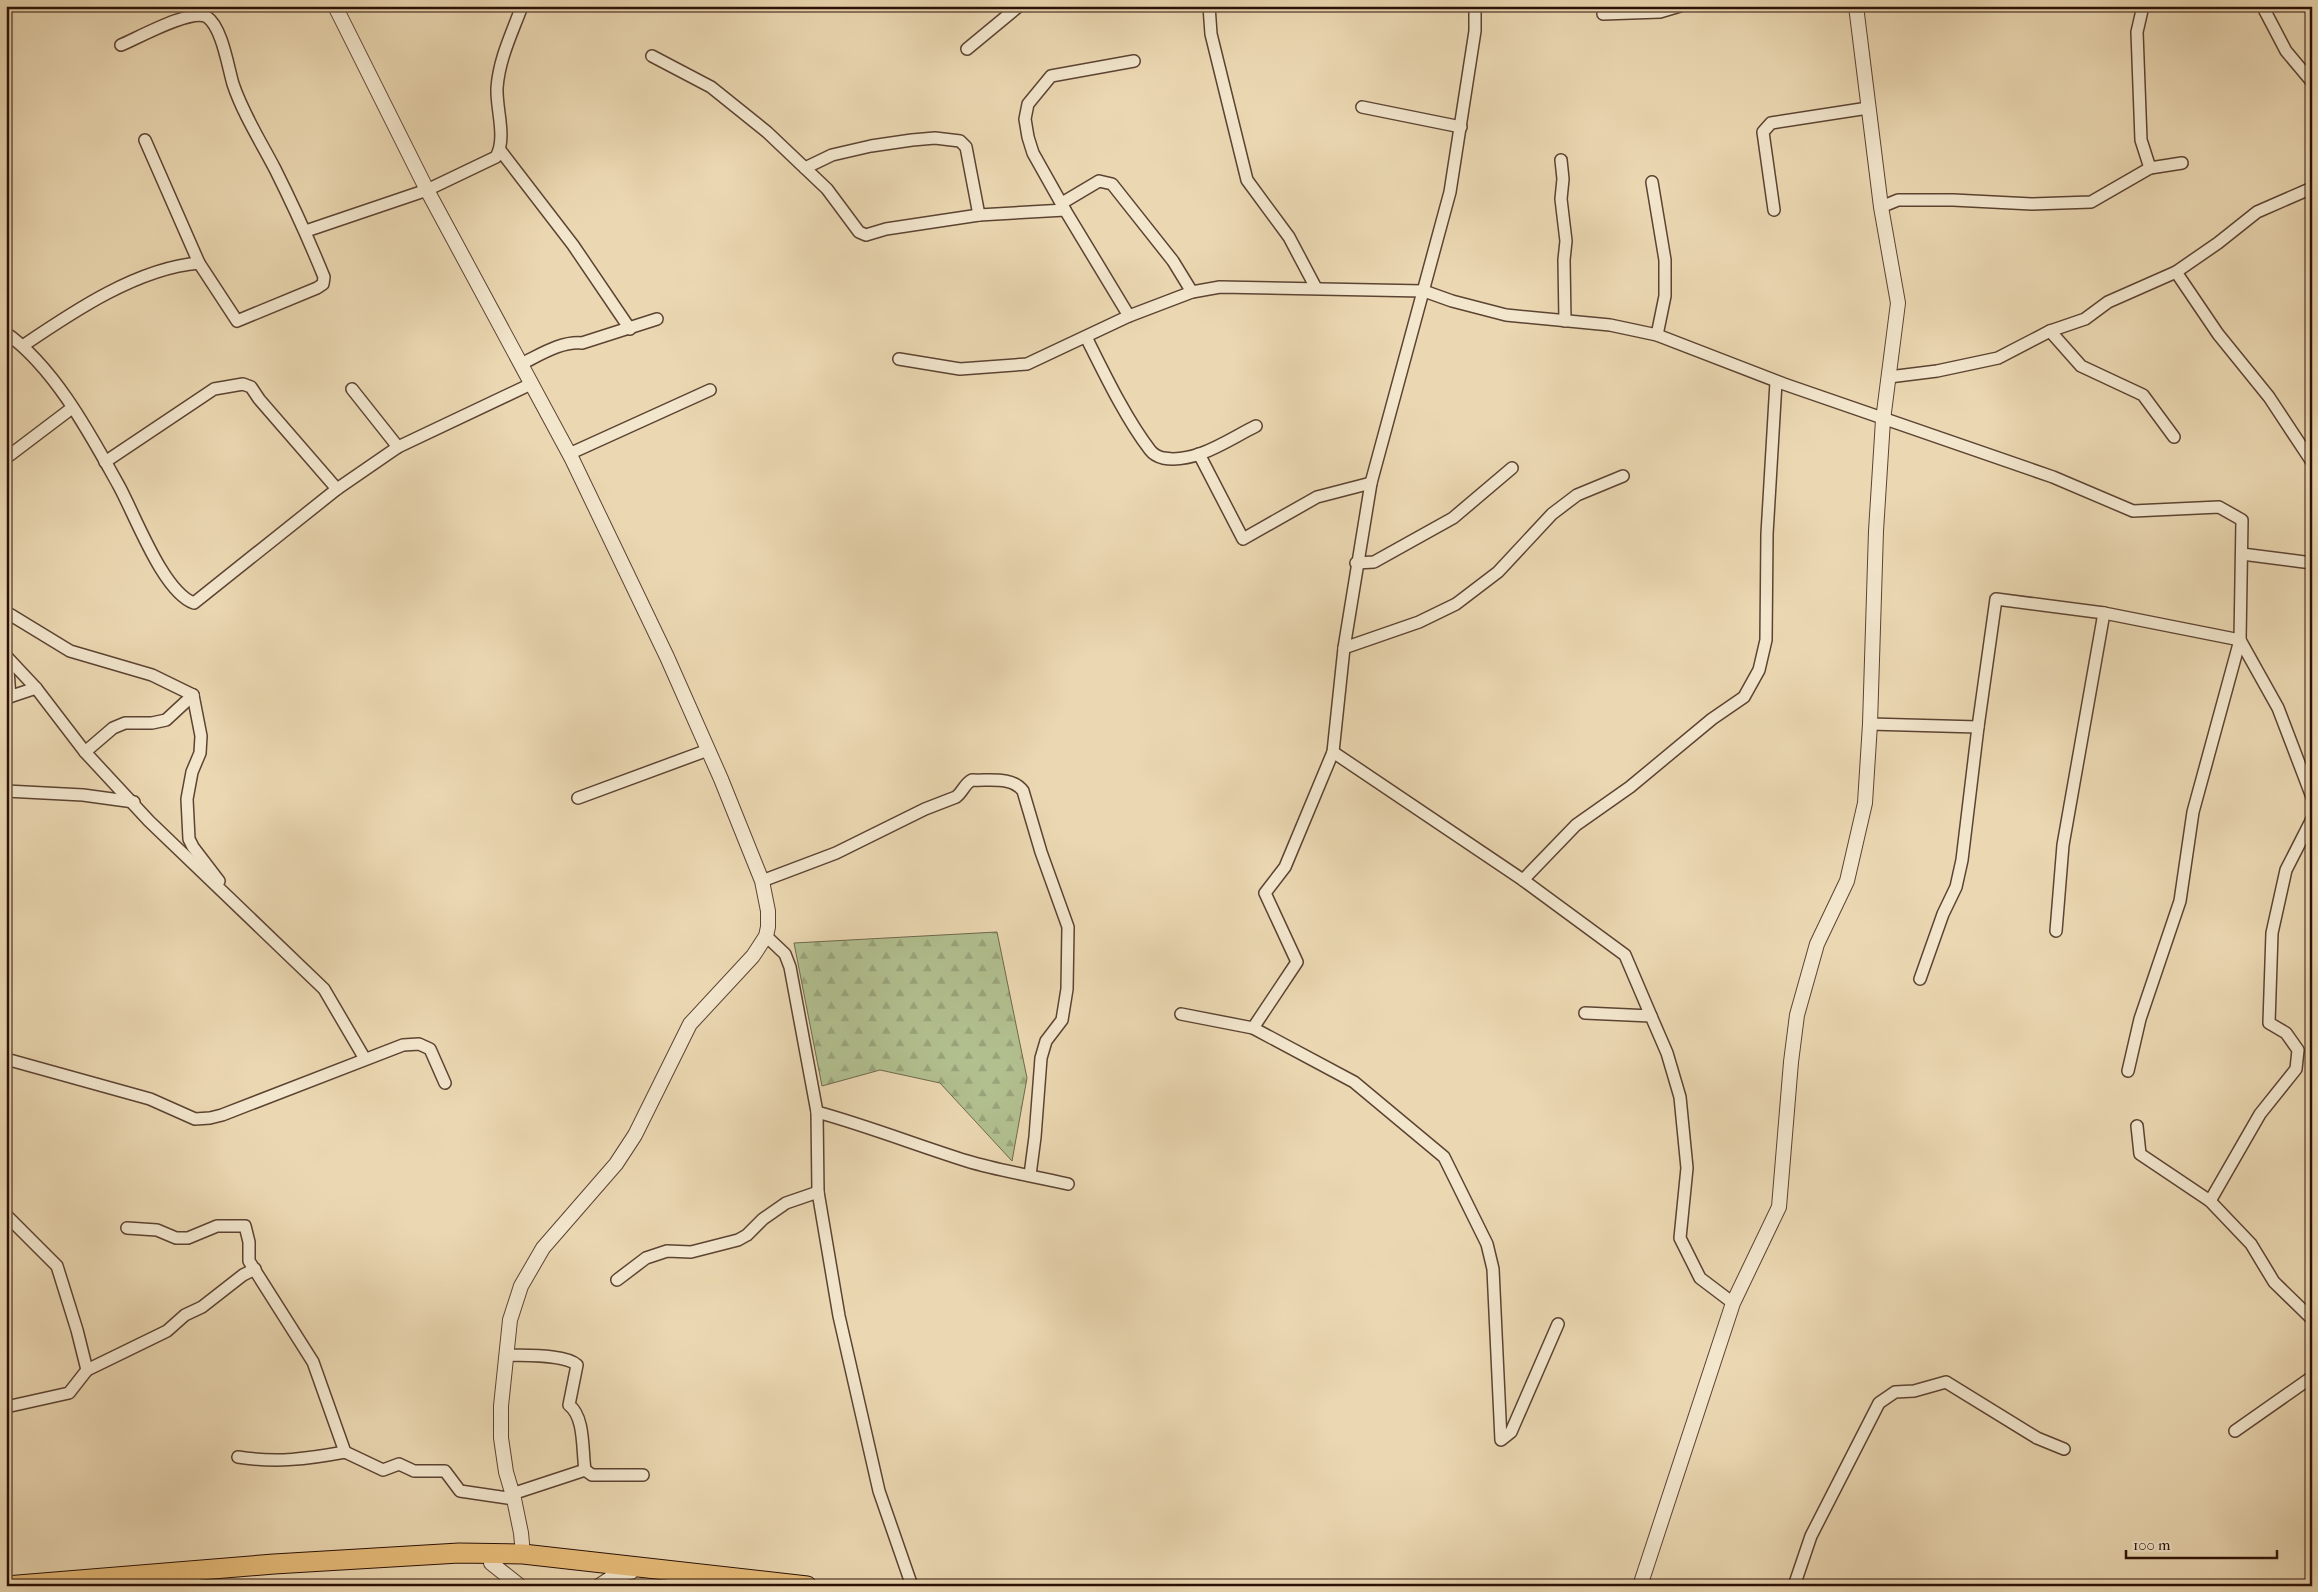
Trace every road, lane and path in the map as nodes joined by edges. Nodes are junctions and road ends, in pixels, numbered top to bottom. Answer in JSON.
{"nodes":[{"id":1,"x":335,"y":6,"type":"edge"},
{"id":2,"x":522,"y":6,"type":"edge"},
{"id":3,"x":1019,"y":6,"type":"edge"},
{"id":4,"x":1209,"y":6,"type":"edge"},
{"id":5,"x":1475,"y":6,"type":"edge"},
{"id":6,"x":1680,"y":6,"type":"edge"},
{"id":7,"x":1856,"y":6,"type":"edge"},
{"id":8,"x":2142,"y":6,"type":"edge"},
{"id":9,"x":2265,"y":11,"type":"dead end"},
{"id":10,"x":1603,"y":14,"type":"dead end"},
{"id":11,"x":121,"y":45,"type":"dead end"},
{"id":12,"x":967,"y":49,"type":"dead end"},
{"id":13,"x":652,"y":56,"type":"dead end"},
{"id":14,"x":1134,"y":61,"type":"dead end"},
{"id":15,"x":2312,"y":82,"type":"edge"},
{"id":16,"x":1362,"y":107,"type":"dead end"},
{"id":17,"x":1868,"y":108,"type":"junction"},
{"id":18,"x":1461,"y":127,"type":"junction"},
{"id":19,"x":144,"y":140,"type":"dead end"},
{"id":20,"x":500,"y":150,"type":"junction"},
{"id":21,"x":1561,"y":160,"type":"dead end"},
{"id":22,"x":2182,"y":163,"type":"dead end"},
{"id":23,"x":805,"y":168,"type":"junction"},
{"id":24,"x":2150,"y":168,"type":"junction"},
{"id":25,"x":1652,"y":182,"type":"dead end"},
{"id":26,"x":2312,"y":188,"type":"edge"},
{"id":27,"x":427,"y":190,"type":"junction"},
{"id":28,"x":1064,"y":207,"type":"junction"},
{"id":29,"x":1881,"y":207,"type":"junction"},
{"id":30,"x":1774,"y":210,"type":"dead end"},
{"id":31,"x":979,"y":215,"type":"junction"},
{"id":32,"x":306,"y":231,"type":"junction"},
{"id":33,"x":199,"y":263,"type":"junction"},
{"id":34,"x":2176,"y":272,"type":"junction"},
{"id":35,"x":1316,"y":288,"type":"junction"},
{"id":36,"x":1424,"y":291,"type":"junction"},
{"id":37,"x":1192,"y":292,"type":"junction"},
{"id":38,"x":1129,"y":316,"type":"junction"},
{"id":39,"x":657,"y":319,"type":"dead end"},
{"id":40,"x":1565,"y":321,"type":"junction"},
{"id":41,"x":630,"y":329,"type":"junction"},
{"id":42,"x":2050,"y":331,"type":"junction"},
{"id":43,"x":6,"y":333,"type":"edge"},
{"id":44,"x":1657,"y":335,"type":"junction"},
{"id":45,"x":1086,"y":337,"type":"junction"},
{"id":46,"x":24,"y":345,"type":"junction"},
{"id":47,"x":899,"y":359,"type":"dead end"},
{"id":48,"x":520,"y":364,"type":"junction"},
{"id":49,"x":1889,"y":377,"type":"junction"},
{"id":50,"x":1776,"y":382,"type":"junction"},
{"id":51,"x":532,"y":384,"type":"junction"},
{"id":52,"x":352,"y":389,"type":"dead end"},
{"id":53,"x":710,"y":390,"type":"dead end"},
{"id":54,"x":72,"y":408,"type":"junction"},
{"id":55,"x":1884,"y":420,"type":"junction"},
{"id":56,"x":1256,"y":426,"type":"dead end"},
{"id":57,"x":2174,"y":437,"type":"dead end"},
{"id":58,"x":398,"y":447,"type":"junction"},
{"id":59,"x":569,"y":454,"type":"junction"},
{"id":60,"x":1199,"y":454,"type":"junction"},
{"id":61,"x":6,"y":458,"type":"edge"},
{"id":62,"x":105,"y":462,"type":"junction"},
{"id":63,"x":2312,"y":462,"type":"edge"},
{"id":64,"x":1512,"y":468,"type":"dead end"},
{"id":65,"x":1623,"y":476,"type":"dead end"},
{"id":66,"x":1371,"y":483,"type":"junction"},
{"id":67,"x":338,"y":489,"type":"junction"},
{"id":68,"x":2242,"y":554,"type":"junction"},
{"id":69,"x":1356,"y":563,"type":"junction"},
{"id":70,"x":2312,"y":563,"type":"edge"},
{"id":71,"x":6,"y":612,"type":"edge"},
{"id":72,"x":2104,"y":613,"type":"junction"},
{"id":73,"x":2240,"y":640,"type":"junction"},
{"id":74,"x":1344,"y":648,"type":"junction"},
{"id":75,"x":7,"y":657,"type":"edge"},
{"id":76,"x":36,"y":688,"type":"junction"},
{"id":77,"x":193,"y":695,"type":"junction"},
{"id":78,"x":8,"y":698,"type":"edge"},
{"id":79,"x":1870,"y":724,"type":"junction"},
{"id":80,"x":1978,"y":727,"type":"junction"},
{"id":81,"x":708,"y":750,"type":"junction"},
{"id":82,"x":85,"y":752,"type":"junction"},
{"id":83,"x":1333,"y":752,"type":"junction"},
{"id":84,"x":6,"y":791,"type":"edge"},
{"id":85,"x":2312,"y":797,"type":"edge"},
{"id":86,"x":578,"y":798,"type":"dead end"},
{"id":87,"x":134,"y":802,"type":"junction"},
{"id":88,"x":2312,"y":819,"type":"edge"},
{"id":89,"x":1523,"y":880,"type":"junction"},
{"id":90,"x":762,"y":881,"type":"junction"},
{"id":91,"x":241,"y":909,"type":"junction"},
{"id":92,"x":2056,"y":931,"type":"dead end"},
{"id":93,"x":766,"y":936,"type":"junction"},
{"id":94,"x":1920,"y":979,"type":"dead end"},
{"id":95,"x":1585,"y":1013,"type":"dead end"},
{"id":96,"x":1181,"y":1014,"type":"dead end"},
{"id":97,"x":1651,"y":1016,"type":"junction"},
{"id":98,"x":1253,"y":1028,"type":"junction"},
{"id":99,"x":365,"y":1058,"type":"junction"},
{"id":100,"x":6,"y":1059,"type":"edge"},
{"id":101,"x":2128,"y":1071,"type":"dead end"},
{"id":102,"x":445,"y":1083,"type":"dead end"},
{"id":103,"x":817,"y":1112,"type":"junction"},
{"id":104,"x":2136,"y":1126,"type":"dead end"},
{"id":105,"x":1030,"y":1176,"type":"junction"},
{"id":106,"x":1068,"y":1184,"type":"dead end"},
{"id":107,"x":818,"y":1192,"type":"junction"},
{"id":108,"x":2210,"y":1201,"type":"junction"},
{"id":109,"x":6,"y":1215,"type":"edge"},
{"id":110,"x":127,"y":1228,"type":"dead end"},
{"id":111,"x":255,"y":1269,"type":"junction"},
{"id":112,"x":616,"y":1280,"type":"dead end"},
{"id":113,"x":1733,"y":1303,"type":"junction"},
{"id":114,"x":2312,"y":1319,"type":"edge"},
{"id":115,"x":1558,"y":1324,"type":"dead end"},
{"id":116,"x":507,"y":1355,"type":"junction"},
{"id":117,"x":87,"y":1370,"type":"junction"},
{"id":118,"x":2312,"y":1377,"type":"edge"},
{"id":119,"x":6,"y":1407,"type":"edge"},
{"id":120,"x":2235,"y":1431,"type":"dead end"},
{"id":121,"x":2064,"y":1449,"type":"dead end"},
{"id":122,"x":345,"y":1452,"type":"junction"},
{"id":123,"x":238,"y":1456,"type":"dead end"},
{"id":124,"x":584,"y":1470,"type":"junction"},
{"id":125,"x":643,"y":1475,"type":"dead end"},
{"id":126,"x":513,"y":1497,"type":"junction"},
{"id":127,"x":523,"y":1554,"type":"junction"},
{"id":128,"x":491,"y":1563,"type":"junction"},
{"id":129,"x":631,"y":1572,"type":"junction"},
{"id":130,"x":194,"y":1583,"type":"edge"},
{"id":131,"x":6,"y":1586,"type":"edge"},
{"id":132,"x":125,"y":1586,"type":"edge"},
{"id":133,"x":520,"y":1586,"type":"edge"},
{"id":134,"x":599,"y":1586,"type":"edge"},
{"id":135,"x":725,"y":1586,"type":"edge"},
{"id":136,"x":807,"y":1586,"type":"edge"},
{"id":137,"x":912,"y":1586,"type":"edge"},
{"id":138,"x":1640,"y":1586,"type":"edge"},
{"id":139,"x":1794,"y":1586,"type":"edge"}],
"edges":[{"from":1,"to":27,"type":"street"},
{"from":2,"to":20,"type":"street"},
{"from":3,"to":12,"type":"street"},
{"from":4,"to":35,"type":"street"},
{"from":5,"to":18,"type":"street"},
{"from":6,"to":10,"type":"street"},
{"from":7,"to":17,"type":"street"},
{"from":8,"to":24,"type":"street"},
{"from":9,"to":15,"type":"street"},
{"from":11,"to":32,"type":"street"},
{"from":13,"to":23,"type":"street"},
{"from":14,"to":28,"type":"street"},
{"from":16,"to":18,"type":"street"},
{"from":17,"to":29,"type":"street"},
{"from":17,"to":30,"type":"street"},
{"from":18,"to":36,"type":"street"},
{"from":19,"to":33,"type":"street"},
{"from":20,"to":27,"type":"street"},
{"from":20,"to":41,"type":"street"},
{"from":21,"to":40,"type":"street"},
{"from":22,"to":24,"type":"street"},
{"from":23,"to":31,"type":"street"},
{"from":23,"to":31,"type":"street"},
{"from":24,"to":29,"type":"street"},
{"from":25,"to":44,"type":"street"},
{"from":26,"to":34,"type":"street"},
{"from":27,"to":32,"type":"street"},
{"from":27,"to":48,"type":"street"},
{"from":28,"to":31,"type":"street"},
{"from":28,"to":37,"type":"street"},
{"from":28,"to":38,"type":"street"},
{"from":29,"to":49,"type":"street"},
{"from":32,"to":33,"type":"street"},
{"from":33,"to":46,"type":"street"},
{"from":34,"to":42,"type":"street"},
{"from":34,"to":63,"type":"street"},
{"from":35,"to":36,"type":"street"},
{"from":35,"to":37,"type":"street"},
{"from":36,"to":40,"type":"street"},
{"from":36,"to":66,"type":"street"},
{"from":37,"to":38,"type":"street"},
{"from":38,"to":45,"type":"street"},
{"from":39,"to":41,"type":"street"},
{"from":40,"to":44,"type":"street"},
{"from":41,"to":48,"type":"street"},
{"from":42,"to":49,"type":"street"},
{"from":42,"to":57,"type":"street"},
{"from":43,"to":46,"type":"street"},
{"from":44,"to":50,"type":"street"},
{"from":45,"to":47,"type":"street"},
{"from":45,"to":60,"type":"street"},
{"from":46,"to":54,"type":"street"},
{"from":48,"to":51,"type":"street"},
{"from":49,"to":55,"type":"street"},
{"from":50,"to":55,"type":"street"},
{"from":50,"to":89,"type":"street"},
{"from":51,"to":58,"type":"street"},
{"from":51,"to":59,"type":"street"},
{"from":52,"to":58,"type":"street"},
{"from":53,"to":59,"type":"street"},
{"from":54,"to":61,"type":"street"},
{"from":54,"to":62,"type":"street"},
{"from":55,"to":68,"type":"street"},
{"from":55,"to":79,"type":"street"},
{"from":56,"to":60,"type":"street"},
{"from":58,"to":67,"type":"street"},
{"from":59,"to":81,"type":"street"},
{"from":60,"to":66,"type":"street"},
{"from":62,"to":67,"type":"street"},
{"from":62,"to":67,"type":"street"},
{"from":64,"to":69,"type":"street"},
{"from":65,"to":74,"type":"street"},
{"from":66,"to":69,"type":"street"},
{"from":68,"to":70,"type":"street"},
{"from":68,"to":73,"type":"street"},
{"from":69,"to":74,"type":"street"},
{"from":71,"to":77,"type":"street"},
{"from":72,"to":73,"type":"street"},
{"from":72,"to":80,"type":"street"},
{"from":72,"to":92,"type":"street"},
{"from":73,"to":85,"type":"street"},
{"from":73,"to":101,"type":"street"},
{"from":74,"to":83,"type":"street"},
{"from":75,"to":76,"type":"street"},
{"from":75,"to":78,"type":"street"},
{"from":76,"to":78,"type":"street"},
{"from":76,"to":82,"type":"street"},
{"from":77,"to":82,"type":"street"},
{"from":77,"to":91,"type":"street"},
{"from":79,"to":80,"type":"street"},
{"from":79,"to":113,"type":"street"},
{"from":80,"to":94,"type":"street"},
{"from":81,"to":86,"type":"street"},
{"from":81,"to":90,"type":"street"},
{"from":82,"to":87,"type":"street"},
{"from":83,"to":89,"type":"street"},
{"from":83,"to":98,"type":"street"},
{"from":84,"to":87,"type":"street"},
{"from":87,"to":91,"type":"street"},
{"from":88,"to":108,"type":"street"},
{"from":89,"to":97,"type":"street"},
{"from":90,"to":93,"type":"street"},
{"from":90,"to":105,"type":"street"},
{"from":91,"to":99,"type":"street"},
{"from":93,"to":103,"type":"street"},
{"from":93,"to":116,"type":"street"},
{"from":95,"to":97,"type":"street"},
{"from":96,"to":98,"type":"street"},
{"from":97,"to":113,"type":"street"},
{"from":98,"to":115,"type":"street"},
{"from":99,"to":100,"type":"street"},
{"from":99,"to":102,"type":"street"},
{"from":103,"to":105,"type":"street"},
{"from":103,"to":107,"type":"street"},
{"from":104,"to":108,"type":"street"},
{"from":105,"to":106,"type":"street"},
{"from":107,"to":112,"type":"street"},
{"from":107,"to":137,"type":"street"},
{"from":108,"to":114,"type":"street"},
{"from":109,"to":117,"type":"street"},
{"from":110,"to":111,"type":"street"},
{"from":111,"to":117,"type":"street"},
{"from":111,"to":122,"type":"street"},
{"from":113,"to":138,"type":"street"},
{"from":116,"to":124,"type":"street"},
{"from":116,"to":126,"type":"street"},
{"from":117,"to":119,"type":"street"},
{"from":118,"to":120,"type":"street"},
{"from":121,"to":139,"type":"street"},
{"from":122,"to":123,"type":"street"},
{"from":122,"to":126,"type":"street"},
{"from":124,"to":125,"type":"street"},
{"from":124,"to":126,"type":"street"},
{"from":126,"to":127,"type":"street"},
{"from":127,"to":131,"type":"main road"},
{"from":127,"to":136,"type":"main road"},
{"from":128,"to":129,"type":"main road"},
{"from":128,"to":130,"type":"main road"},
{"from":128,"to":133,"type":"street"},
{"from":129,"to":134,"type":"street"},
{"from":129,"to":135,"type":"main road"},
{"from":130,"to":132,"type":"main road"}]}
